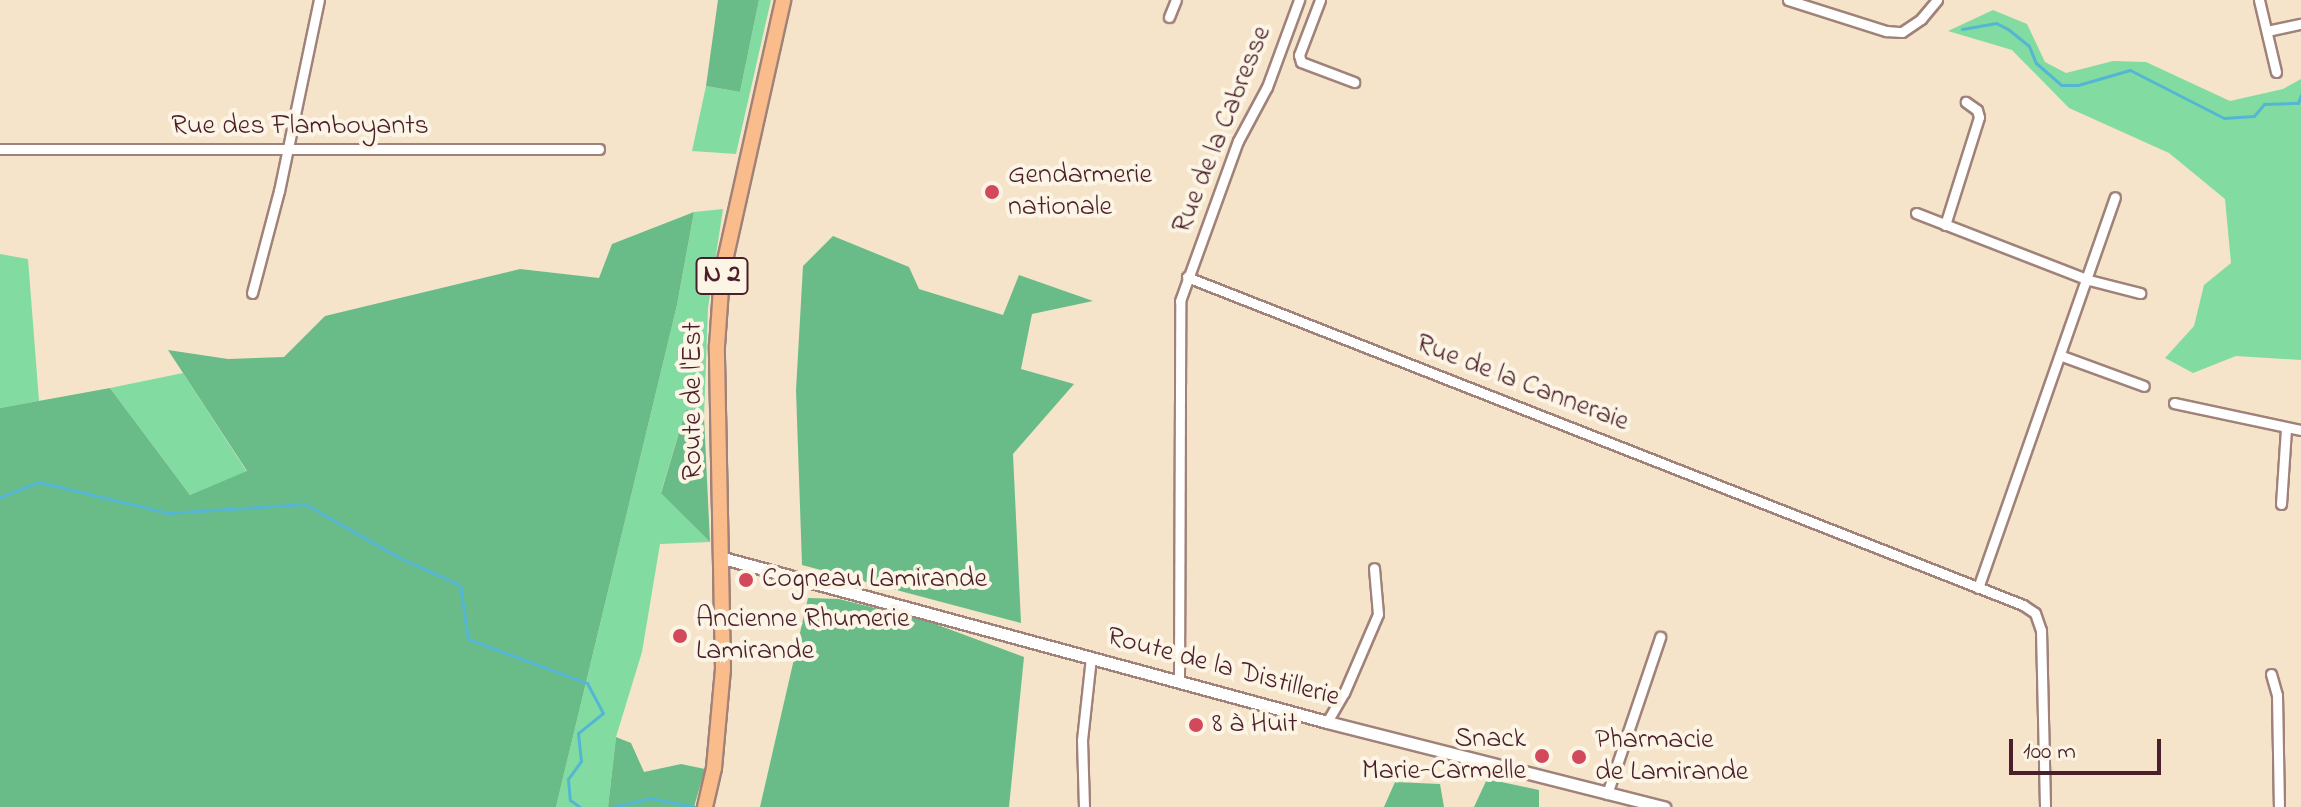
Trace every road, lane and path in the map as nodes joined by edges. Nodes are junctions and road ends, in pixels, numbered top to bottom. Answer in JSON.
{"nodes":[{"id":1,"x":319,"y":0,"type":"edge"},
{"id":2,"x":783,"y":0,"type":"edge"},
{"id":3,"x":1176,"y":0,"type":"edge"},
{"id":4,"x":1299,"y":0,"type":"edge"},
{"id":5,"x":1320,"y":0,"type":"edge"},
{"id":6,"x":1788,"y":0,"type":"edge"},
{"id":7,"x":1937,"y":0,"type":"edge"},
{"id":8,"x":2259,"y":0,"type":"edge"},
{"id":9,"x":1809,"y":3,"type":"edge"},
{"id":10,"x":1169,"y":17,"type":"dead end"},
{"id":11,"x":2301,"y":24,"type":"edge"},
{"id":12,"x":2267,"y":31,"type":"junction"},
{"id":13,"x":2276,"y":72,"type":"dead end"},
{"id":14,"x":1354,"y":82,"type":"dead end"},
{"id":15,"x":1966,"y":102,"type":"dead end"},
{"id":16,"x":0,"y":149,"type":"edge"},
{"id":17,"x":286,"y":149,"type":"junction"},
{"id":18,"x":599,"y":149,"type":"dead end"},
{"id":19,"x":2115,"y":197,"type":"dead end"},
{"id":20,"x":1916,"y":213,"type":"dead end"},
{"id":21,"x":1945,"y":225,"type":"junction"},
{"id":22,"x":1187,"y":277,"type":"junction"},
{"id":23,"x":2089,"y":280,"type":"junction"},
{"id":24,"x":252,"y":293,"type":"dead end"},
{"id":25,"x":2140,"y":293,"type":"dead end"},
{"id":26,"x":2062,"y":356,"type":"junction"},
{"id":27,"x":2144,"y":386,"type":"dead end"},
{"id":28,"x":2174,"y":403,"type":"dead end"},
{"id":29,"x":2286,"y":429,"type":"junction"},
{"id":30,"x":2301,"y":430,"type":"edge"},
{"id":31,"x":2281,"y":504,"type":"dead end"},
{"id":32,"x":723,"y":558,"type":"junction"},
{"id":33,"x":1374,"y":568,"type":"dead end"},
{"id":34,"x":1978,"y":588,"type":"junction"},
{"id":35,"x":1660,"y":637,"type":"dead end"},
{"id":36,"x":1091,"y":657,"type":"junction"},
{"id":37,"x":2271,"y":674,"type":"dead end"},
{"id":38,"x":1179,"y":680,"type":"junction"},
{"id":39,"x":1327,"y":722,"type":"junction"},
{"id":40,"x":1607,"y":794,"type":"junction"},
{"id":41,"x":705,"y":807,"type":"edge"},
{"id":42,"x":1084,"y":807,"type":"edge"},
{"id":43,"x":1664,"y":807,"type":"edge"},
{"id":44,"x":2045,"y":807,"type":"edge"},
{"id":45,"x":2279,"y":807,"type":"edge"}],
"edges":[{"from":1,"to":17,"type":"street"},
{"from":2,"to":32,"type":"main road","name":"Route de l'Est","number":"N 2"},
{"from":3,"to":10,"type":"street"},
{"from":4,"to":22,"type":"street","name":"Rue de la Cabresse"},
{"from":5,"to":14,"type":"street"},
{"from":6,"to":9,"type":"street"},
{"from":7,"to":9,"type":"street"},
{"from":8,"to":12,"type":"street"},
{"from":11,"to":12,"type":"street"},
{"from":12,"to":13,"type":"street"},
{"from":15,"to":21,"type":"street"},
{"from":16,"to":17,"type":"street","name":"Rue des Flamboyants"},
{"from":17,"to":18,"type":"street","name":"Rue des Flamboyants"},
{"from":17,"to":24,"type":"street"},
{"from":19,"to":23,"type":"street"},
{"from":20,"to":21,"type":"street"},
{"from":21,"to":23,"type":"street"},
{"from":22,"to":34,"type":"street","name":"Rue de la Canneraie"},
{"from":22,"to":38,"type":"street"},
{"from":23,"to":25,"type":"street"},
{"from":23,"to":26,"type":"street"},
{"from":26,"to":27,"type":"street"},
{"from":26,"to":34,"type":"street"},
{"from":28,"to":29,"type":"street"},
{"from":29,"to":30,"type":"street"},
{"from":29,"to":31,"type":"street"},
{"from":32,"to":36,"type":"street","name":"Route de la Distillerie"},
{"from":32,"to":41,"type":"main road","name":"Route de l'Est","number":"N 2"},
{"from":33,"to":39,"type":"street"},
{"from":34,"to":44,"type":"street","name":"Rue de la Canneraie"},
{"from":35,"to":40,"type":"street"},
{"from":36,"to":38,"type":"street","name":"Route de la Distillerie"},
{"from":36,"to":42,"type":"street"},
{"from":37,"to":45,"type":"street"},
{"from":38,"to":39,"type":"street","name":"Route de la Distillerie"},
{"from":39,"to":40,"type":"street","name":"Route de la Distillerie"},
{"from":40,"to":43,"type":"street","name":"Route de la Distillerie"}]}
